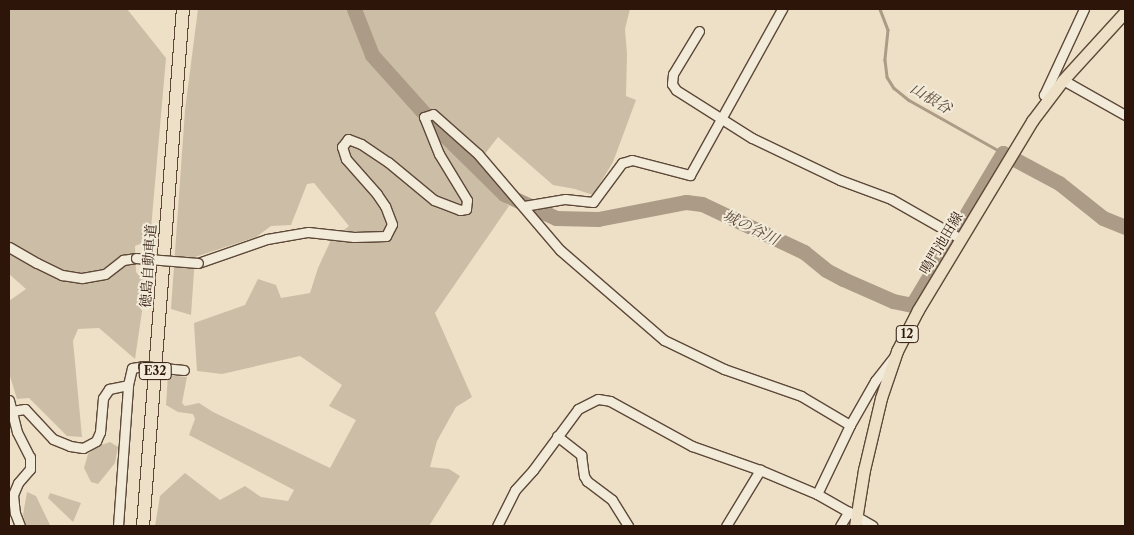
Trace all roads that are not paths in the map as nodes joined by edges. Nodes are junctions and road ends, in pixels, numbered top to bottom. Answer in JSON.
{"nodes":[{"id":1,"x":183,"y":9,"type":"edge"},
{"id":2,"x":782,"y":9,"type":"edge"},
{"id":3,"x":1084,"y":9,"type":"edge"},
{"id":4,"x":1125,"y":12,"type":"edge"},
{"id":5,"x":699,"y":31,"type":"dead end"},
{"id":6,"x":1063,"y":80,"type":"junction"},
{"id":7,"x":1050,"y":98,"type":"junction"},
{"id":8,"x":1125,"y":115,"type":"edge"},
{"id":9,"x":722,"y":119,"type":"junction"},
{"id":10,"x":524,"y":206,"type":"junction"},
{"id":11,"x":961,"y":239,"type":"junction"},
{"id":12,"x":9,"y":247,"type":"edge"},
{"id":13,"x":898,"y":352,"type":"junction"},
{"id":14,"x":184,"y":370,"type":"dead end"},
{"id":15,"x":128,"y":385,"type":"junction"},
{"id":16,"x":9,"y":400,"type":"edge"},
{"id":17,"x":12,"y":410,"type":"junction"},
{"id":18,"x":850,"y":425,"type":"junction"},
{"id":19,"x":557,"y":436,"type":"junction"},
{"id":20,"x":760,"y":470,"type":"junction"},
{"id":21,"x":817,"y":494,"type":"junction"},
{"id":22,"x":854,"y":518,"type":"edge"},
{"id":23,"x":20,"y":526,"type":"edge"},
{"id":24,"x":118,"y":526,"type":"edge"},
{"id":25,"x":142,"y":526,"type":"edge"},
{"id":26,"x":497,"y":526,"type":"edge"},
{"id":27,"x":628,"y":526,"type":"edge"},
{"id":28,"x":726,"y":526,"type":"edge"},
{"id":29,"x":840,"y":526,"type":"edge"},
{"id":30,"x":873,"y":526,"type":"edge"}],
"edges":[{"from":1,"to":25,"type":"highway","name":"徳島自動車道","number":"E32"},
{"from":2,"to":9,"type":"street"},
{"from":3,"to":7,"type":"street"},
{"from":4,"to":6,"type":"main road","name":"鳴門池田線","number":"12"},
{"from":5,"to":9,"type":"street"},
{"from":6,"to":7,"type":"main road","name":"鳴門池田線","number":"12"},
{"from":6,"to":8,"type":"street"},
{"from":7,"to":11,"type":"main road","name":"鳴門池田線","number":"12"},
{"from":9,"to":10,"type":"street"},
{"from":9,"to":11,"type":"street"},
{"from":10,"to":12,"type":"street","bridge":true},
{"from":10,"to":18,"type":"street"},
{"from":11,"to":13,"type":"main road","name":"鳴門池田線","number":"12"},
{"from":13,"to":18,"type":"street"},
{"from":13,"to":22,"type":"main road","name":"鳴門池田線","number":"12"},
{"from":14,"to":15,"type":"street","bridge":true},
{"from":15,"to":17,"type":"street"},
{"from":15,"to":24,"type":"street"},
{"from":16,"to":17,"type":"street"},
{"from":17,"to":23,"type":"street"},
{"from":18,"to":21,"type":"street"},
{"from":19,"to":20,"type":"street"},
{"from":19,"to":26,"type":"street"},
{"from":19,"to":27,"type":"street"},
{"from":20,"to":21,"type":"street"},
{"from":20,"to":28,"type":"street"},
{"from":21,"to":22,"type":"street"},
{"from":22,"to":29,"type":"street"},
{"from":22,"to":30,"type":"street"}]}
